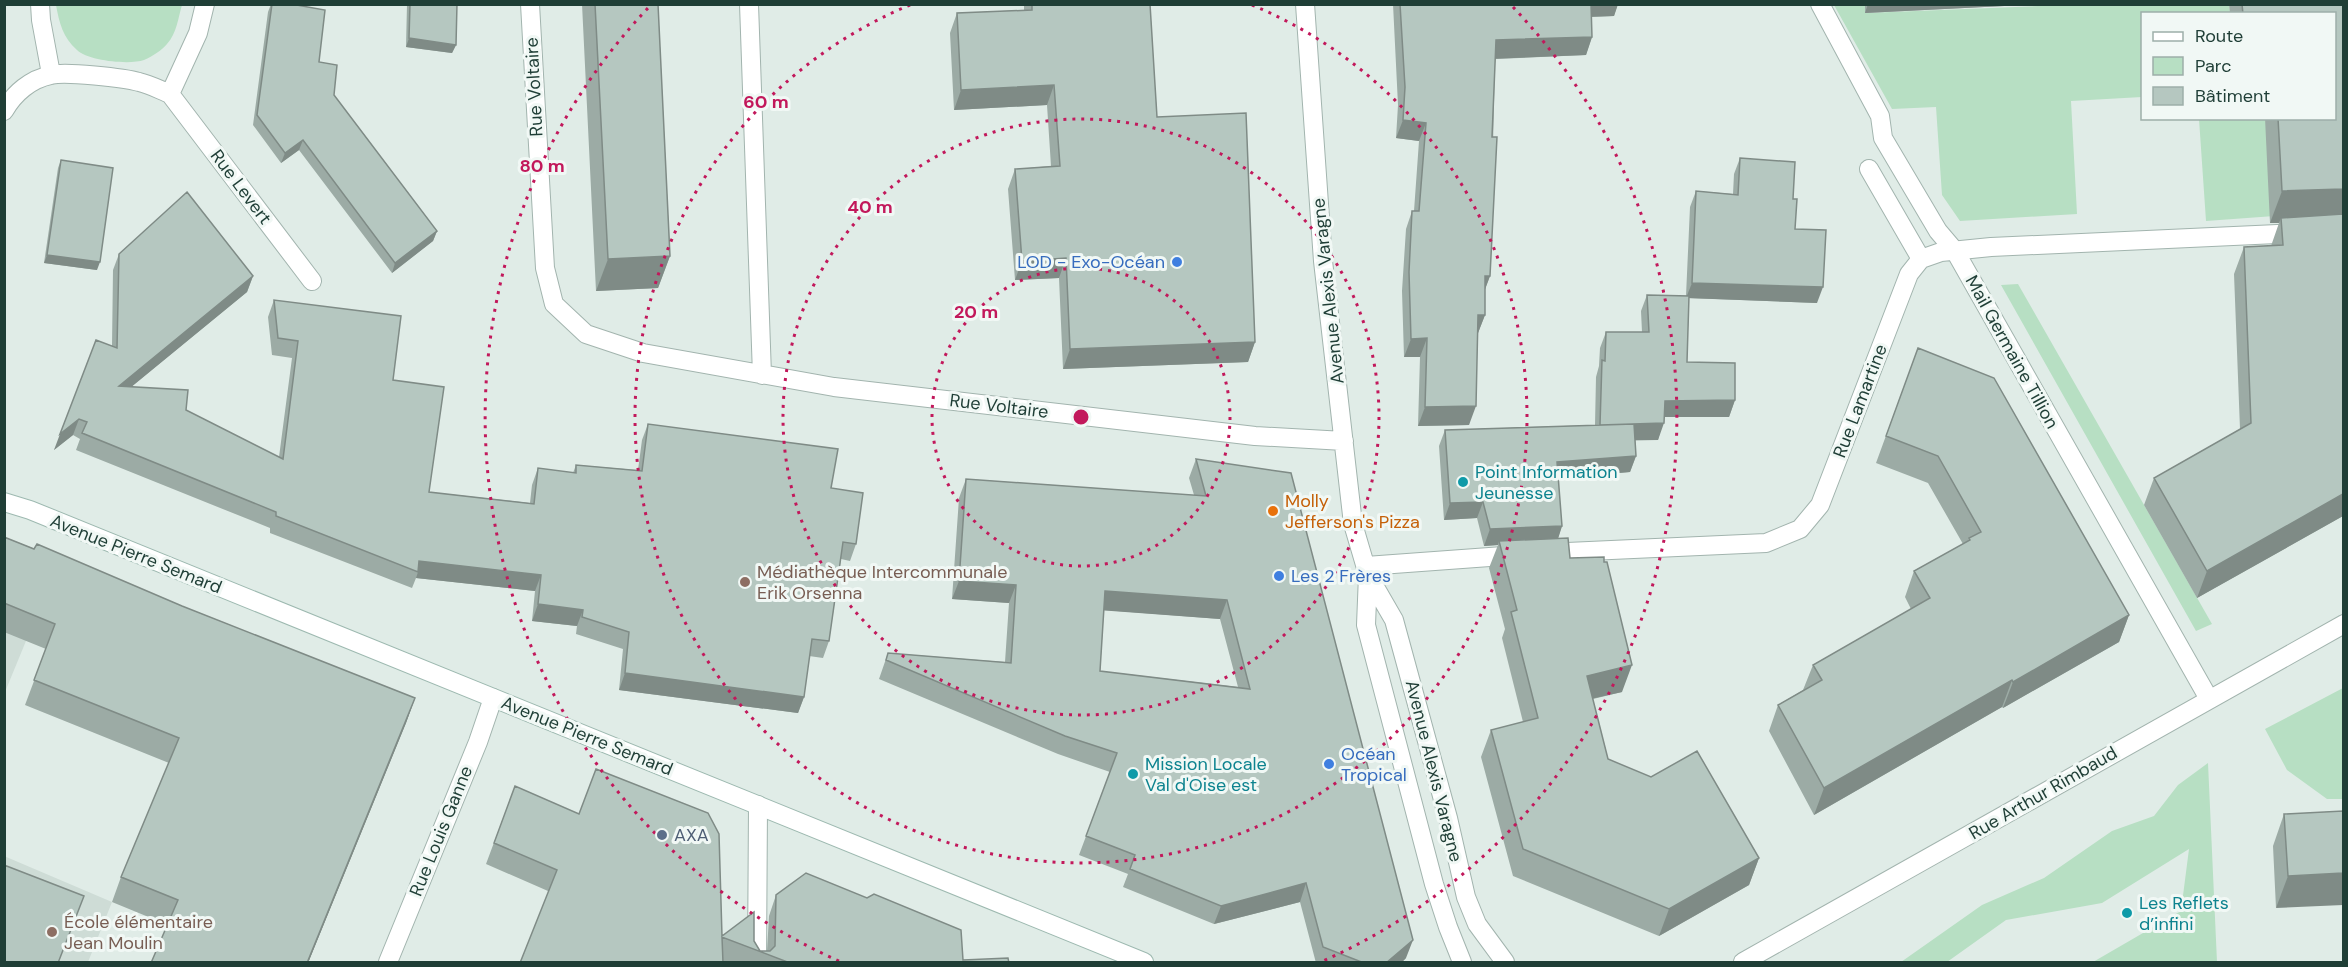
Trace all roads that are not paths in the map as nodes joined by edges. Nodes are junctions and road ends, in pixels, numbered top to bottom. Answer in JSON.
{"nodes":[{"id":1,"x":40,"y":4,"type":"edge"},
{"id":2,"x":205,"y":4,"type":"edge"},
{"id":3,"x":530,"y":4,"type":"edge"},
{"id":4,"x":749,"y":4,"type":"edge"},
{"id":5,"x":1305,"y":4,"type":"edge"},
{"id":6,"x":1820,"y":4,"type":"edge"},
{"id":7,"x":51,"y":74,"type":"junction"},
{"id":8,"x":170,"y":94,"type":"junction"},
{"id":9,"x":4,"y":111,"type":"edge"},
{"id":10,"x":1869,"y":169,"type":"dead end"},
{"id":11,"x":2343,"y":231,"type":"edge"},
{"id":12,"x":1955,"y":251,"type":"junction"},
{"id":13,"x":1921,"y":259,"type":"junction"},
{"id":14,"x":312,"y":281,"type":"dead end"},
{"id":15,"x":762,"y":375,"type":"junction"},
{"id":16,"x":1344,"y":441,"type":"junction"},
{"id":17,"x":4,"y":494,"type":"edge"},
{"id":18,"x":4,"y":502,"type":"edge"},
{"id":19,"x":30,"y":510,"type":"junction"},
{"id":20,"x":1367,"y":570,"type":"junction"},
{"id":21,"x":2343,"y":624,"type":"edge"},
{"id":22,"x":493,"y":698,"type":"junction"},
{"id":23,"x":2209,"y":699,"type":"junction"},
{"id":24,"x":758,"y":805,"type":"junction"},
{"id":25,"x":388,"y":963,"type":"edge"},
{"id":26,"x":757,"y":963,"type":"edge"},
{"id":27,"x":1144,"y":963,"type":"edge"},
{"id":28,"x":1462,"y":963,"type":"edge"},
{"id":29,"x":1505,"y":963,"type":"edge"},
{"id":30,"x":1743,"y":963,"type":"edge"}],
"edges":[{"from":1,"to":7,"type":"street"},
{"from":2,"to":8,"type":"street"},
{"from":3,"to":15,"type":"street","name":"Rue Voltaire"},
{"from":4,"to":15,"type":"street"},
{"from":5,"to":16,"type":"street","name":"Avenue Alexis Varagne"},
{"from":6,"to":12,"type":"street","name":"Mail Germaine Tillion"},
{"from":7,"to":8,"type":"street"},
{"from":7,"to":9,"type":"street"},
{"from":8,"to":14,"type":"street","name":"Rue Levert"},
{"from":10,"to":13,"type":"street"},
{"from":11,"to":12,"type":"street"},
{"from":12,"to":13,"type":"street"},
{"from":12,"to":23,"type":"street","name":"Mail Germaine Tillion"},
{"from":13,"to":20,"type":"street","name":"Rue Lamartine"},
{"from":15,"to":16,"type":"street","name":"Rue Voltaire"},
{"from":16,"to":20,"type":"street","name":"Avenue Alexis Varagne"},
{"from":17,"to":19,"type":"street","name":"Avenue Pierre Semard"},
{"from":18,"to":19,"type":"street","name":"Avenue Pierre Semard"},
{"from":19,"to":22,"type":"street","name":"Avenue Pierre Semard"},
{"from":20,"to":28,"type":"street","name":"Avenue Alexis Varagne"},
{"from":20,"to":29,"type":"street","name":"Avenue Alexis Varagne"},
{"from":21,"to":23,"type":"street","name":"Rue Arthur Rimbaud"},
{"from":22,"to":24,"type":"street","name":"Avenue Pierre Semard"},
{"from":22,"to":25,"type":"street","name":"Rue Louis Ganne"},
{"from":23,"to":30,"type":"street","name":"Rue Arthur Rimbaud"},
{"from":24,"to":26,"type":"street"},
{"from":24,"to":27,"type":"street","name":"Avenue Pierre Semard"}]}
